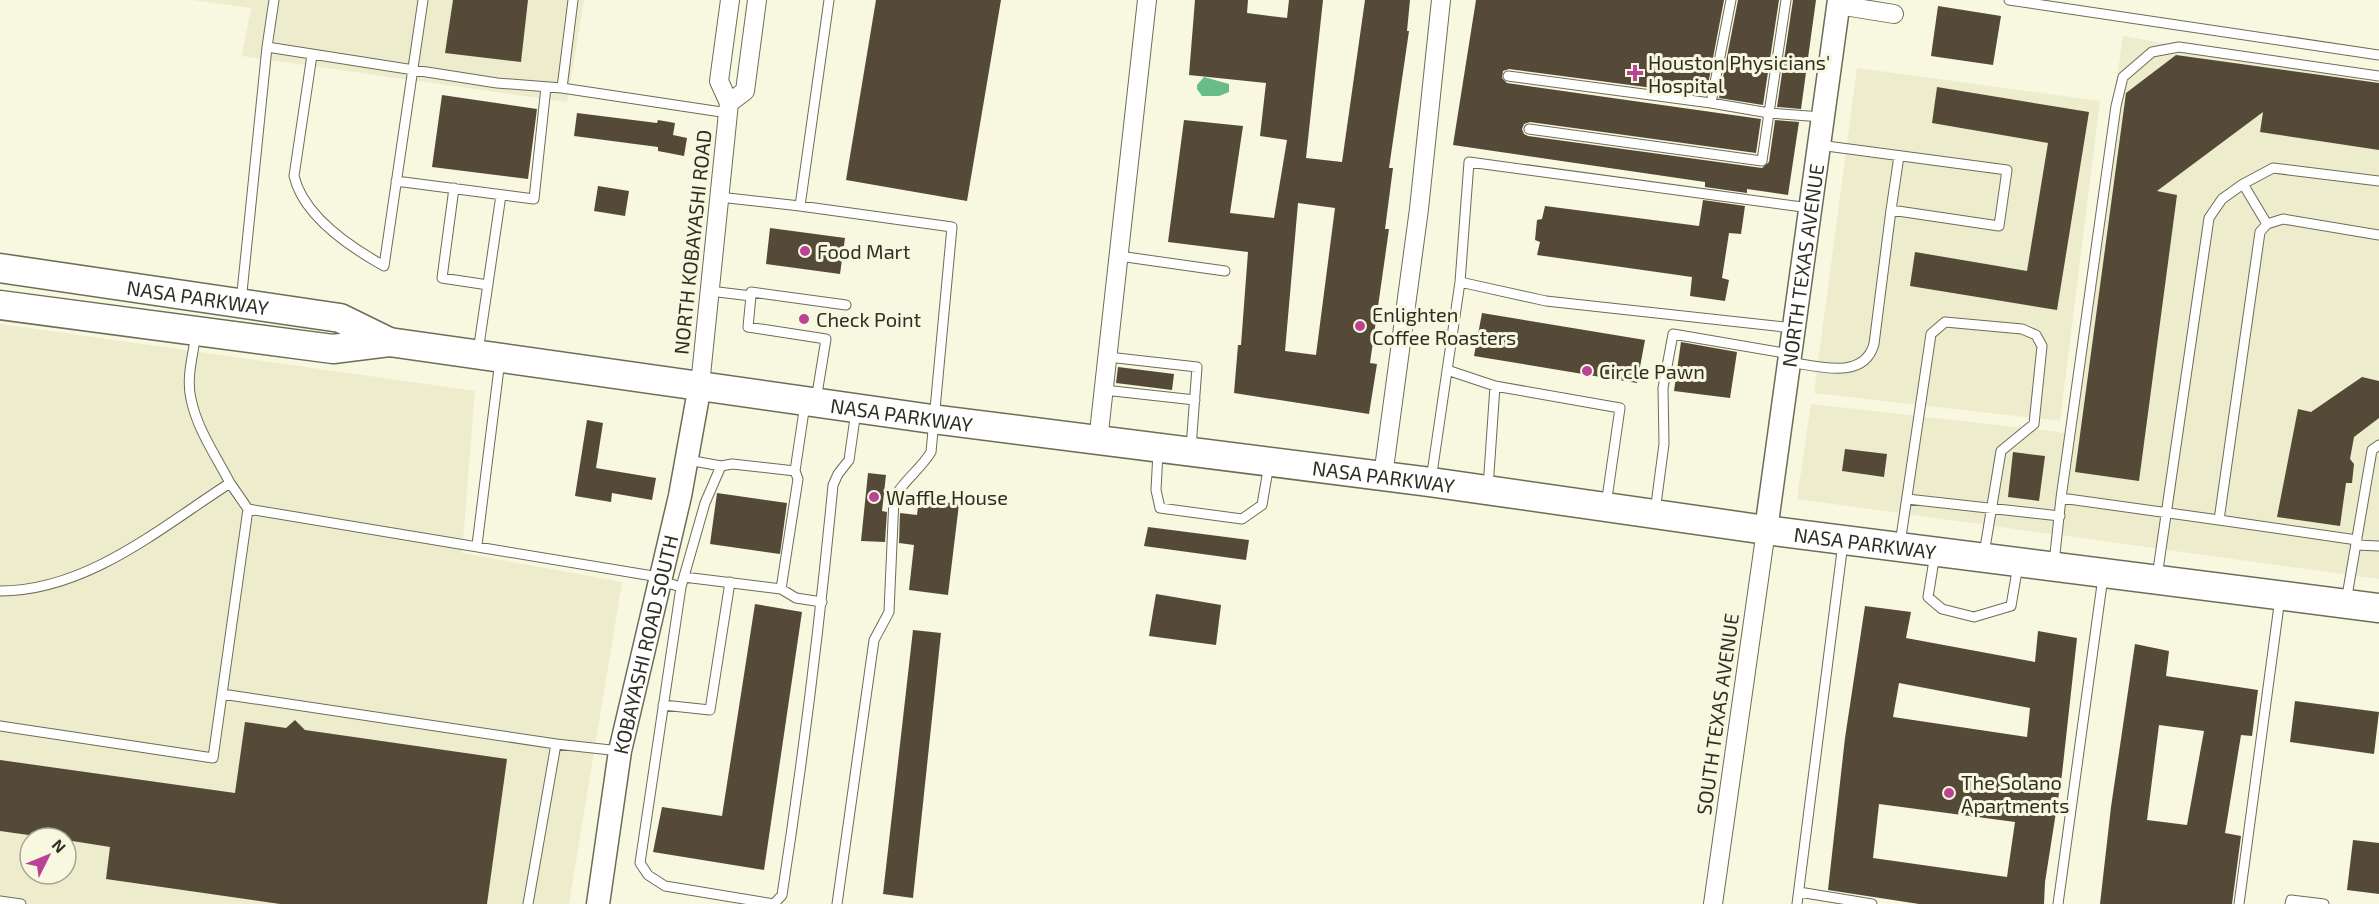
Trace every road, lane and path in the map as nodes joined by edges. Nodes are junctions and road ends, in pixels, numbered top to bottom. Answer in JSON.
{"nodes":[{"id":1,"x":274,"y":0,"type":"edge"},
{"id":2,"x":423,"y":0,"type":"edge"},
{"id":3,"x":573,"y":0,"type":"edge"},
{"id":4,"x":730,"y":0,"type":"edge"},
{"id":5,"x":757,"y":0,"type":"edge"},
{"id":6,"x":829,"y":0,"type":"edge"},
{"id":7,"x":1147,"y":0,"type":"edge"},
{"id":8,"x":1441,"y":0,"type":"edge"},
{"id":9,"x":1731,"y":0,"type":"edge"},
{"id":10,"x":1786,"y":0,"type":"edge"},
{"id":11,"x":2005,"y":1,"type":"edge"},
{"id":12,"x":1838,"y":3,"type":"edge"},
{"id":13,"x":1894,"y":14,"type":"dead end"},
{"id":14,"x":267,"y":47,"type":"junction"},
{"id":15,"x":312,"y":55,"type":"junction"},
{"id":16,"x":2379,"y":55,"type":"edge"},
{"id":17,"x":413,"y":70,"type":"junction"},
{"id":18,"x":1508,"y":76,"type":"dead end"},
{"id":19,"x":2379,"y":76,"type":"edge"},
{"id":20,"x":546,"y":87,"type":"junction"},
{"id":21,"x":562,"y":88,"type":"junction"},
{"id":22,"x":1712,"y":102,"type":"junction"},
{"id":23,"x":728,"y":108,"type":"junction"},
{"id":24,"x":1769,"y":113,"type":"junction"},
{"id":25,"x":1822,"y":117,"type":"junction"},
{"id":26,"x":1529,"y":129,"type":"dead end"},
{"id":27,"x":1818,"y":145,"type":"junction"},
{"id":28,"x":1899,"y":156,"type":"junction"},
{"id":29,"x":396,"y":181,"type":"junction"},
{"id":30,"x":2379,"y":181,"type":"edge"},
{"id":31,"x":2243,"y":184,"type":"junction"},
{"id":32,"x":454,"y":189,"type":"junction"},
{"id":33,"x":501,"y":195,"type":"junction"},
{"id":34,"x":719,"y":197,"type":"junction"},
{"id":35,"x":800,"y":206,"type":"junction"},
{"id":36,"x":1810,"y":208,"type":"junction"},
{"id":37,"x":1891,"y":210,"type":"junction"},
{"id":38,"x":2267,"y":224,"type":"junction"},
{"id":39,"x":2379,"y":235,"type":"edge"},
{"id":40,"x":1119,"y":256,"type":"junction"},
{"id":41,"x":0,"y":268,"type":"edge"},
{"id":42,"x":1225,"y":271,"type":"dead end"},
{"id":43,"x":1460,"y":282,"type":"junction"},
{"id":44,"x":488,"y":285,"type":"junction"},
{"id":45,"x":710,"y":291,"type":"junction"},
{"id":46,"x":751,"y":296,"type":"junction"},
{"id":47,"x":240,"y":304,"type":"junction"},
{"id":48,"x":846,"y":304,"type":"dead end"},
{"id":49,"x":0,"y":305,"type":"edge"},
{"id":50,"x":1793,"y":328,"type":"junction"},
{"id":51,"x":196,"y":332,"type":"junction"},
{"id":52,"x":389,"y":342,"type":"junction"},
{"id":53,"x":489,"y":356,"type":"junction"},
{"id":54,"x":1108,"y":357,"type":"junction"},
{"id":55,"x":1789,"y":358,"type":"junction"},
{"id":56,"x":1447,"y":369,"type":"junction"},
{"id":57,"x":700,"y":385,"type":"junction"},
{"id":58,"x":1495,"y":387,"type":"junction"},
{"id":59,"x":1104,"y":390,"type":"junction"},
{"id":60,"x":1195,"y":400,"type":"junction"},
{"id":61,"x":811,"y":402,"type":"junction"},
{"id":62,"x":856,"y":409,"type":"junction"},
{"id":63,"x":932,"y":419,"type":"junction"},
{"id":64,"x":1098,"y":441,"type":"junction"},
{"id":65,"x":2379,"y":445,"type":"edge"},
{"id":66,"x":1158,"y":448,"type":"junction"},
{"id":67,"x":1190,"y":452,"type":"junction"},
{"id":68,"x":686,"y":460,"type":"junction"},
{"id":69,"x":1270,"y":462,"type":"junction"},
{"id":70,"x":721,"y":466,"type":"junction"},
{"id":71,"x":795,"y":471,"type":"junction"},
{"id":72,"x":1383,"y":476,"type":"junction"},
{"id":73,"x":1430,"y":482,"type":"junction"},
{"id":74,"x":230,"y":483,"type":"junction"},
{"id":75,"x":1488,"y":490,"type":"junction"},
{"id":76,"x":2061,"y":498,"type":"junction"},
{"id":77,"x":1907,"y":499,"type":"junction"},
{"id":78,"x":1605,"y":507,"type":"junction"},
{"id":79,"x":1993,"y":508,"type":"junction"},
{"id":80,"x":248,"y":509,"type":"junction"},
{"id":81,"x":2166,"y":512,"type":"junction"},
{"id":82,"x":1655,"y":514,"type":"junction"},
{"id":83,"x":2060,"y":516,"type":"junction"},
{"id":84,"x":2219,"y":520,"type":"junction"},
{"id":85,"x":1766,"y":530,"type":"junction"},
{"id":86,"x":1844,"y":540,"type":"junction"},
{"id":87,"x":2356,"y":543,"type":"junction"},
{"id":88,"x":477,"y":545,"type":"junction"},
{"id":89,"x":2379,"y":546,"type":"edge"},
{"id":90,"x":1900,"y":547,"type":"junction"},
{"id":91,"x":1935,"y":551,"type":"junction"},
{"id":92,"x":1984,"y":558,"type":"junction"},
{"id":93,"x":2018,"y":562,"type":"junction"},
{"id":94,"x":2054,"y":567,"type":"junction"},
{"id":95,"x":2104,"y":573,"type":"junction"},
{"id":96,"x":2156,"y":580,"type":"junction"},
{"id":97,"x":672,"y":581,"type":"junction"},
{"id":98,"x":730,"y":582,"type":"junction"},
{"id":99,"x":781,"y":589,"type":"junction"},
{"id":100,"x":0,"y":591,"type":"edge"},
{"id":101,"x":2280,"y":596,"type":"junction"},
{"id":102,"x":822,"y":602,"type":"junction"},
{"id":103,"x":2346,"y":604,"type":"junction"},
{"id":104,"x":2379,"y":608,"type":"edge"},
{"id":105,"x":222,"y":694,"type":"junction"},
{"id":106,"x":663,"y":705,"type":"junction"},
{"id":107,"x":0,"y":726,"type":"edge"},
{"id":108,"x":556,"y":744,"type":"junction"},
{"id":109,"x":620,"y":751,"type":"junction"},
{"id":110,"x":1798,"y":892,"type":"junction"},
{"id":111,"x":0,"y":901,"type":"edge"},
{"id":112,"x":21,"y":904,"type":"edge"},
{"id":113,"x":528,"y":904,"type":"edge"},
{"id":114,"x":598,"y":904,"type":"edge"},
{"id":115,"x":837,"y":904,"type":"edge"},
{"id":116,"x":1713,"y":904,"type":"edge"},
{"id":117,"x":1797,"y":904,"type":"edge"},
{"id":118,"x":1872,"y":904,"type":"edge"},
{"id":119,"x":2058,"y":904,"type":"edge"},
{"id":120,"x":2239,"y":904,"type":"edge"},
{"id":121,"x":2290,"y":904,"type":"edge"},
{"id":122,"x":2324,"y":904,"type":"edge"}],
"edges":[{"from":1,"to":14,"type":"lane"},
{"from":2,"to":17,"type":"lane"},
{"from":3,"to":21,"type":"lane"},
{"from":4,"to":23,"type":"street","name":"NORTH KOBAYASHI ROAD"},
{"from":5,"to":23,"type":"street"},
{"from":6,"to":35,"type":"lane"},
{"from":7,"to":40,"type":"street"},
{"from":8,"to":72,"type":"street"},
{"from":9,"to":22,"type":"lane"},
{"from":10,"to":24,"type":"lane"},
{"from":11,"to":16,"type":"lane"},
{"from":12,"to":13,"type":"street"},
{"from":12,"to":25,"type":"street","name":"NORTH TEXAS AVENUE"},
{"from":14,"to":15,"type":"lane"},
{"from":14,"to":47,"type":"lane"},
{"from":15,"to":17,"type":"lane"},
{"from":15,"to":29,"type":"lane"},
{"from":17,"to":20,"type":"lane"},
{"from":17,"to":29,"type":"lane"},
{"from":18,"to":22,"type":"lane"},
{"from":19,"to":76,"type":"lane"},
{"from":20,"to":21,"type":"lane"},
{"from":20,"to":33,"type":"lane"},
{"from":21,"to":23,"type":"lane"},
{"from":22,"to":24,"type":"lane"},
{"from":23,"to":34,"type":"street","name":"NORTH KOBAYASHI ROAD"},
{"from":24,"to":25,"type":"lane"},
{"from":24,"to":26,"type":"lane"},
{"from":25,"to":27,"type":"street","name":"NORTH TEXAS AVENUE"},
{"from":27,"to":28,"type":"lane"},
{"from":27,"to":36,"type":"street","name":"NORTH TEXAS AVENUE"},
{"from":28,"to":37,"type":"lane"},
{"from":28,"to":37,"type":"lane"},
{"from":29,"to":32,"type":"lane"},
{"from":30,"to":31,"type":"lane"},
{"from":31,"to":38,"type":"lane"},
{"from":31,"to":81,"type":"lane"},
{"from":32,"to":33,"type":"lane"},
{"from":32,"to":44,"type":"lane"},
{"from":33,"to":44,"type":"lane"},
{"from":34,"to":35,"type":"lane"},
{"from":34,"to":45,"type":"street","name":"NORTH KOBAYASHI ROAD"},
{"from":35,"to":63,"type":"lane"},
{"from":36,"to":43,"type":"lane"},
{"from":36,"to":50,"type":"street","name":"NORTH TEXAS AVENUE"},
{"from":37,"to":55,"type":"lane"},
{"from":38,"to":39,"type":"lane"},
{"from":38,"to":84,"type":"lane"},
{"from":40,"to":42,"type":"lane"},
{"from":40,"to":54,"type":"street"},
{"from":41,"to":47,"type":"main road","name":"NASA PARKWAY"},
{"from":43,"to":50,"type":"lane"},
{"from":43,"to":56,"type":"lane"},
{"from":44,"to":53,"type":"lane"},
{"from":45,"to":46,"type":"lane"},
{"from":45,"to":57,"type":"street","name":"NORTH KOBAYASHI ROAD"},
{"from":46,"to":48,"type":"lane"},
{"from":46,"to":61,"type":"lane"},
{"from":47,"to":52,"type":"main road","name":"NASA PARKWAY"},
{"from":49,"to":51,"type":"main road","name":"NASA PARKWAY"},
{"from":50,"to":55,"type":"street","name":"NORTH TEXAS AVENUE"},
{"from":51,"to":52,"type":"main road","name":"NASA PARKWAY"},
{"from":51,"to":74,"type":"lane"},
{"from":52,"to":53,"type":"main road","name":"NASA PARKWAY"},
{"from":53,"to":57,"type":"main road","name":"NASA PARKWAY"},
{"from":53,"to":88,"type":"lane"},
{"from":54,"to":59,"type":"street"},
{"from":54,"to":60,"type":"lane"},
{"from":55,"to":82,"type":"lane"},
{"from":55,"to":85,"type":"street","name":"NORTH TEXAS AVENUE"},
{"from":56,"to":58,"type":"lane"},
{"from":56,"to":73,"type":"lane"},
{"from":57,"to":61,"type":"main road","name":"NASA PARKWAY"},
{"from":57,"to":68,"type":"street","name":"KOBAYASHI ROAD SOUTH"},
{"from":58,"to":75,"type":"lane"},
{"from":58,"to":78,"type":"lane"},
{"from":59,"to":60,"type":"lane"},
{"from":59,"to":64,"type":"street"},
{"from":60,"to":67,"type":"lane"},
{"from":61,"to":62,"type":"main road","name":"NASA PARKWAY"},
{"from":61,"to":71,"type":"lane"},
{"from":62,"to":63,"type":"main road","name":"NASA PARKWAY"},
{"from":62,"to":102,"type":"lane"},
{"from":63,"to":64,"type":"main road","name":"NASA PARKWAY"},
{"from":63,"to":115,"type":"lane"},
{"from":64,"to":66,"type":"main road","name":"NASA PARKWAY"},
{"from":65,"to":87,"type":"lane"},
{"from":66,"to":67,"type":"main road","name":"NASA PARKWAY"},
{"from":66,"to":69,"type":"lane"},
{"from":67,"to":69,"type":"main road","name":"NASA PARKWAY"},
{"from":68,"to":70,"type":"lane"},
{"from":68,"to":97,"type":"street","name":"KOBAYASHI ROAD SOUTH"},
{"from":69,"to":72,"type":"main road","name":"NASA PARKWAY"},
{"from":70,"to":71,"type":"lane"},
{"from":70,"to":97,"type":"lane"},
{"from":71,"to":99,"type":"lane"},
{"from":72,"to":73,"type":"main road","name":"NASA PARKWAY"},
{"from":73,"to":75,"type":"main road","name":"NASA PARKWAY"},
{"from":74,"to":80,"type":"lane"},
{"from":74,"to":100,"type":"lane"},
{"from":75,"to":78,"type":"main road","name":"NASA PARKWAY"},
{"from":76,"to":81,"type":"lane"},
{"from":76,"to":83,"type":"lane"},
{"from":77,"to":79,"type":"lane"},
{"from":77,"to":79,"type":"lane"},
{"from":77,"to":90,"type":"lane"},
{"from":78,"to":82,"type":"main road","name":"NASA PARKWAY"},
{"from":79,"to":83,"type":"lane"},
{"from":79,"to":92,"type":"lane"},
{"from":80,"to":88,"type":"lane"},
{"from":80,"to":105,"type":"lane"},
{"from":81,"to":84,"type":"lane"},
{"from":81,"to":96,"type":"lane"},
{"from":82,"to":85,"type":"main road","name":"NASA PARKWAY"},
{"from":83,"to":94,"type":"lane"},
{"from":84,"to":87,"type":"lane"},
{"from":85,"to":86,"type":"main road","name":"NASA PARKWAY"},
{"from":85,"to":116,"type":"street","name":"SOUTH TEXAS AVENUE"},
{"from":86,"to":90,"type":"main road","name":"NASA PARKWAY"},
{"from":86,"to":110,"type":"lane"},
{"from":87,"to":89,"type":"lane"},
{"from":87,"to":103,"type":"lane"},
{"from":88,"to":97,"type":"lane"},
{"from":90,"to":91,"type":"main road","name":"NASA PARKWAY"},
{"from":91,"to":92,"type":"main road","name":"NASA PARKWAY"},
{"from":91,"to":93,"type":"lane"},
{"from":92,"to":93,"type":"main road","name":"NASA PARKWAY"},
{"from":93,"to":94,"type":"main road","name":"NASA PARKWAY"},
{"from":94,"to":95,"type":"main road","name":"NASA PARKWAY"},
{"from":95,"to":96,"type":"main road","name":"NASA PARKWAY"},
{"from":95,"to":119,"type":"lane"},
{"from":96,"to":101,"type":"main road","name":"NASA PARKWAY"},
{"from":97,"to":98,"type":"lane"},
{"from":97,"to":106,"type":"lane"},
{"from":97,"to":109,"type":"street","name":"KOBAYASHI ROAD SOUTH"},
{"from":98,"to":99,"type":"lane"},
{"from":98,"to":106,"type":"lane"},
{"from":99,"to":102,"type":"lane"},
{"from":101,"to":103,"type":"main road","name":"NASA PARKWAY"},
{"from":101,"to":120,"type":"lane"},
{"from":102,"to":106,"type":"lane"},
{"from":103,"to":104,"type":"main road","name":"NASA PARKWAY"},
{"from":105,"to":107,"type":"lane"},
{"from":105,"to":108,"type":"lane"},
{"from":108,"to":109,"type":"lane"},
{"from":108,"to":113,"type":"lane"},
{"from":109,"to":114,"type":"street","name":"KOBAYASHI ROAD SOUTH"},
{"from":110,"to":117,"type":"lane"},
{"from":110,"to":118,"type":"lane"},
{"from":111,"to":112,"type":"lane"},
{"from":121,"to":122,"type":"lane"}]}
